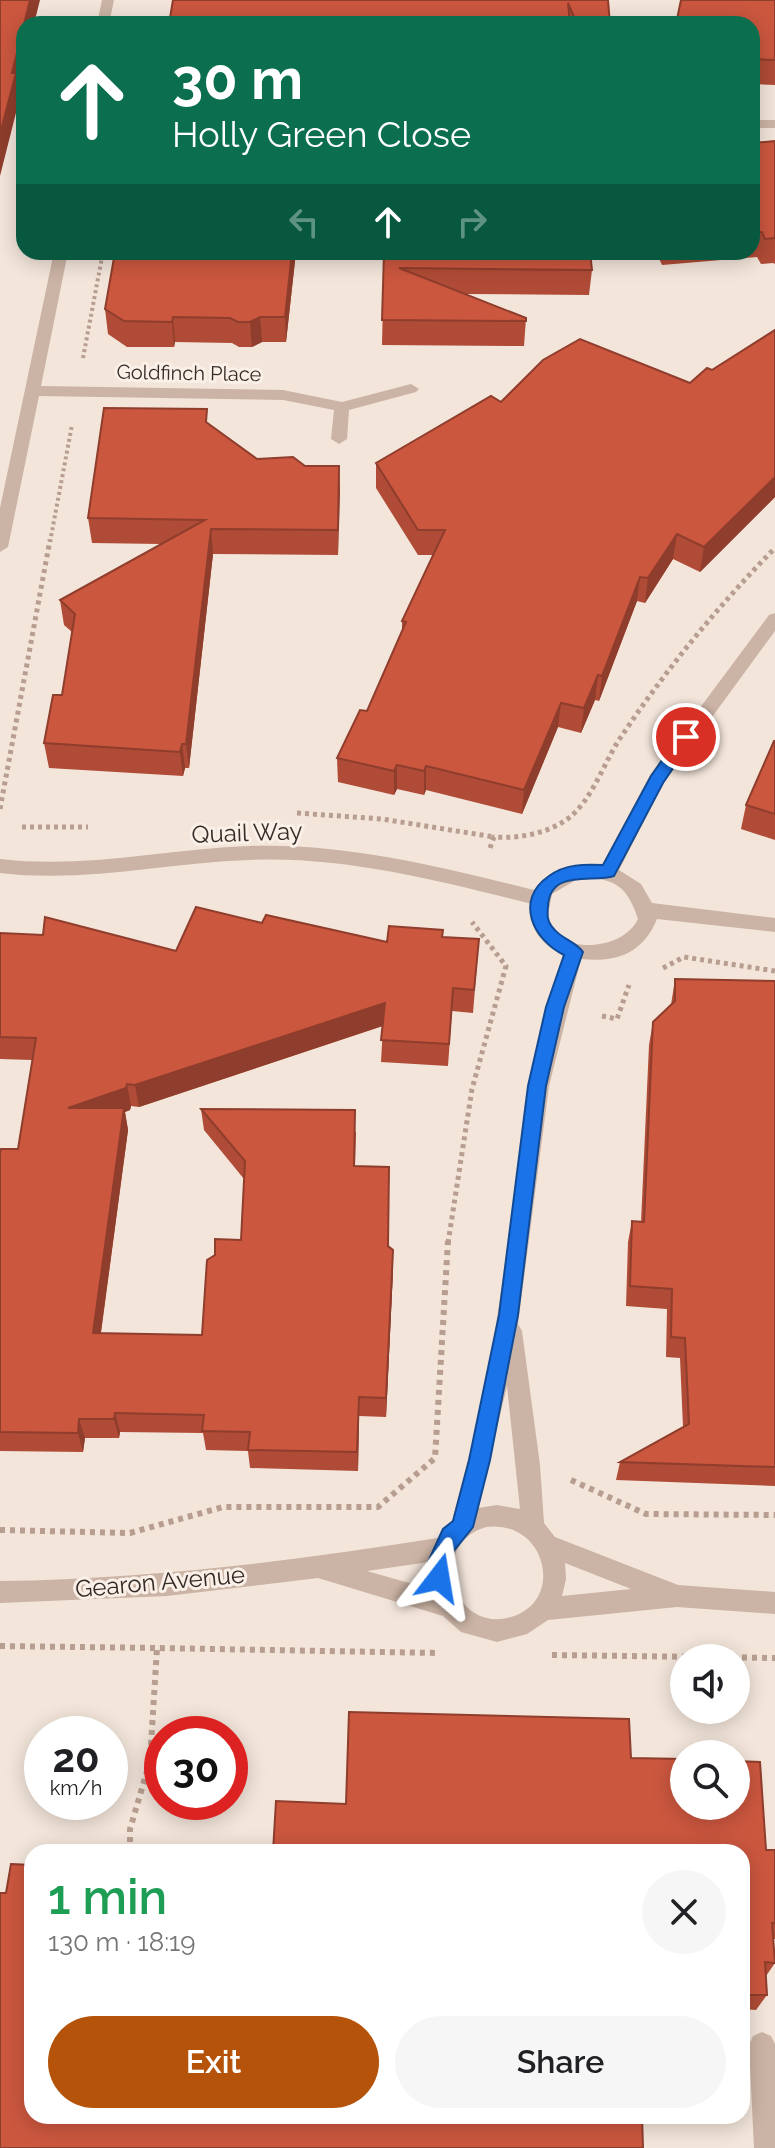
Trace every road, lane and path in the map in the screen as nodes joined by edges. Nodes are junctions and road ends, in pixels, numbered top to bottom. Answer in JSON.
{"nodes":[{"id":1,"x":59,"y":260,"type":"edge"},
{"id":2,"x":102,"y":260,"type":"edge"},
{"id":3,"x":83,"y":359,"type":"dead end"},
{"id":4,"x":411,"y":389,"type":"dead end"},
{"id":5,"x":34,"y":391,"type":"junction"},
{"id":6,"x":342,"y":407,"type":"junction"},
{"id":7,"x":72,"y":424,"type":"dead end"},
{"id":8,"x":339,"y":439,"type":"dead end"},
{"id":9,"x":0,"y":547,"type":"edge"},
{"id":10,"x":775,"y":548,"type":"edge"},
{"id":11,"x":775,"y":619,"type":"edge"},
{"id":12,"x":0,"y":809,"type":"edge"},
{"id":13,"x":485,"y":860,"type":"dead end"},
{"id":14,"x":0,"y":866,"type":"edge"},
{"id":15,"x":608,"y":872,"type":"junction"},
{"id":16,"x":540,"y":899,"type":"junction"},
{"id":17,"x":462,"y":910,"type":"dead end"},
{"id":18,"x":646,"y":910,"type":"junction"},
{"id":19,"x":775,"y":925,"type":"edge"},
{"id":20,"x":574,"y":952,"type":"junction"},
{"id":21,"x":656,"y":971,"type":"dead end"},
{"id":22,"x":775,"y":971,"type":"edge"},
{"id":23,"x":642,"y":978,"type":"dead end"},
{"id":24,"x":602,"y":1016,"type":"dead end"},
{"id":25,"x":509,"y":1315,"type":"junction"},
{"id":26,"x":560,"y":1475,"type":"dead end"},
{"id":27,"x":775,"y":1515,"type":"edge"},
{"id":28,"x":462,"y":1527,"type":"junction"},
{"id":29,"x":0,"y":1530,"type":"edge"},
{"id":30,"x":541,"y":1537,"type":"junction"},
{"id":31,"x":444,"y":1548,"type":"junction"},
{"id":32,"x":320,"y":1568,"type":"junction"},
{"id":33,"x":0,"y":1592,"type":"edge"},
{"id":34,"x":677,"y":1596,"type":"junction"},
{"id":35,"x":775,"y":1603,"type":"edge"},
{"id":36,"x":451,"y":1607,"type":"junction"},
{"id":37,"x":545,"y":1609,"type":"junction"},
{"id":38,"x":0,"y":1646,"type":"edge"},
{"id":39,"x":157,"y":1648,"type":"junction"},
{"id":40,"x":443,"y":1653,"type":"dead end"},
{"id":41,"x":538,"y":1655,"type":"dead end"},
{"id":42,"x":775,"y":1658,"type":"edge"},
{"id":43,"x":130,"y":1844,"type":"edge"},
{"id":44,"x":762,"y":2045,"type":"dead end"},
{"id":45,"x":768,"y":2148,"type":"edge"}],
"edges":[{"from":1,"to":5,"type":"street"},
{"from":2,"to":3,"type":"path"},
{"from":4,"to":6,"type":"street","name":"Goldfinch Place"},
{"from":5,"to":6,"type":"street","name":"Goldfinch Place"},
{"from":5,"to":9,"type":"street"},
{"from":6,"to":8,"type":"street"},
{"from":7,"to":12,"type":"path"},
{"from":10,"to":13,"type":"path"},
{"from":11,"to":15,"type":"street"},
{"from":14,"to":16,"type":"street","name":"Quail Way"},
{"from":15,"to":16,"type":"street"},
{"from":15,"to":18,"type":"street"},
{"from":16,"to":20,"type":"street"},
{"from":17,"to":29,"type":"path"},
{"from":18,"to":19,"type":"street"},
{"from":18,"to":20,"type":"street"},
{"from":20,"to":25,"type":"street"},
{"from":21,"to":22,"type":"path"},
{"from":23,"to":24,"type":"path"},
{"from":25,"to":28,"type":"street"},
{"from":25,"to":30,"type":"street"},
{"from":26,"to":27,"type":"path"},
{"from":28,"to":30,"type":"street"},
{"from":28,"to":31,"type":"street"},
{"from":30,"to":34,"type":"street"},
{"from":30,"to":37,"type":"street"},
{"from":31,"to":32,"type":"street","name":"Gearon Avenue"},
{"from":31,"to":36,"type":"street"},
{"from":32,"to":33,"type":"street","name":"Gearon Avenue"},
{"from":32,"to":36,"type":"street","name":"Gearon Avenue"},
{"from":34,"to":35,"type":"street"},
{"from":34,"to":37,"type":"street"},
{"from":36,"to":37,"type":"street"},
{"from":38,"to":39,"type":"path"},
{"from":39,"to":40,"type":"path"},
{"from":39,"to":43,"type":"path"},
{"from":41,"to":42,"type":"path"},
{"from":44,"to":45,"type":"street"}]}
